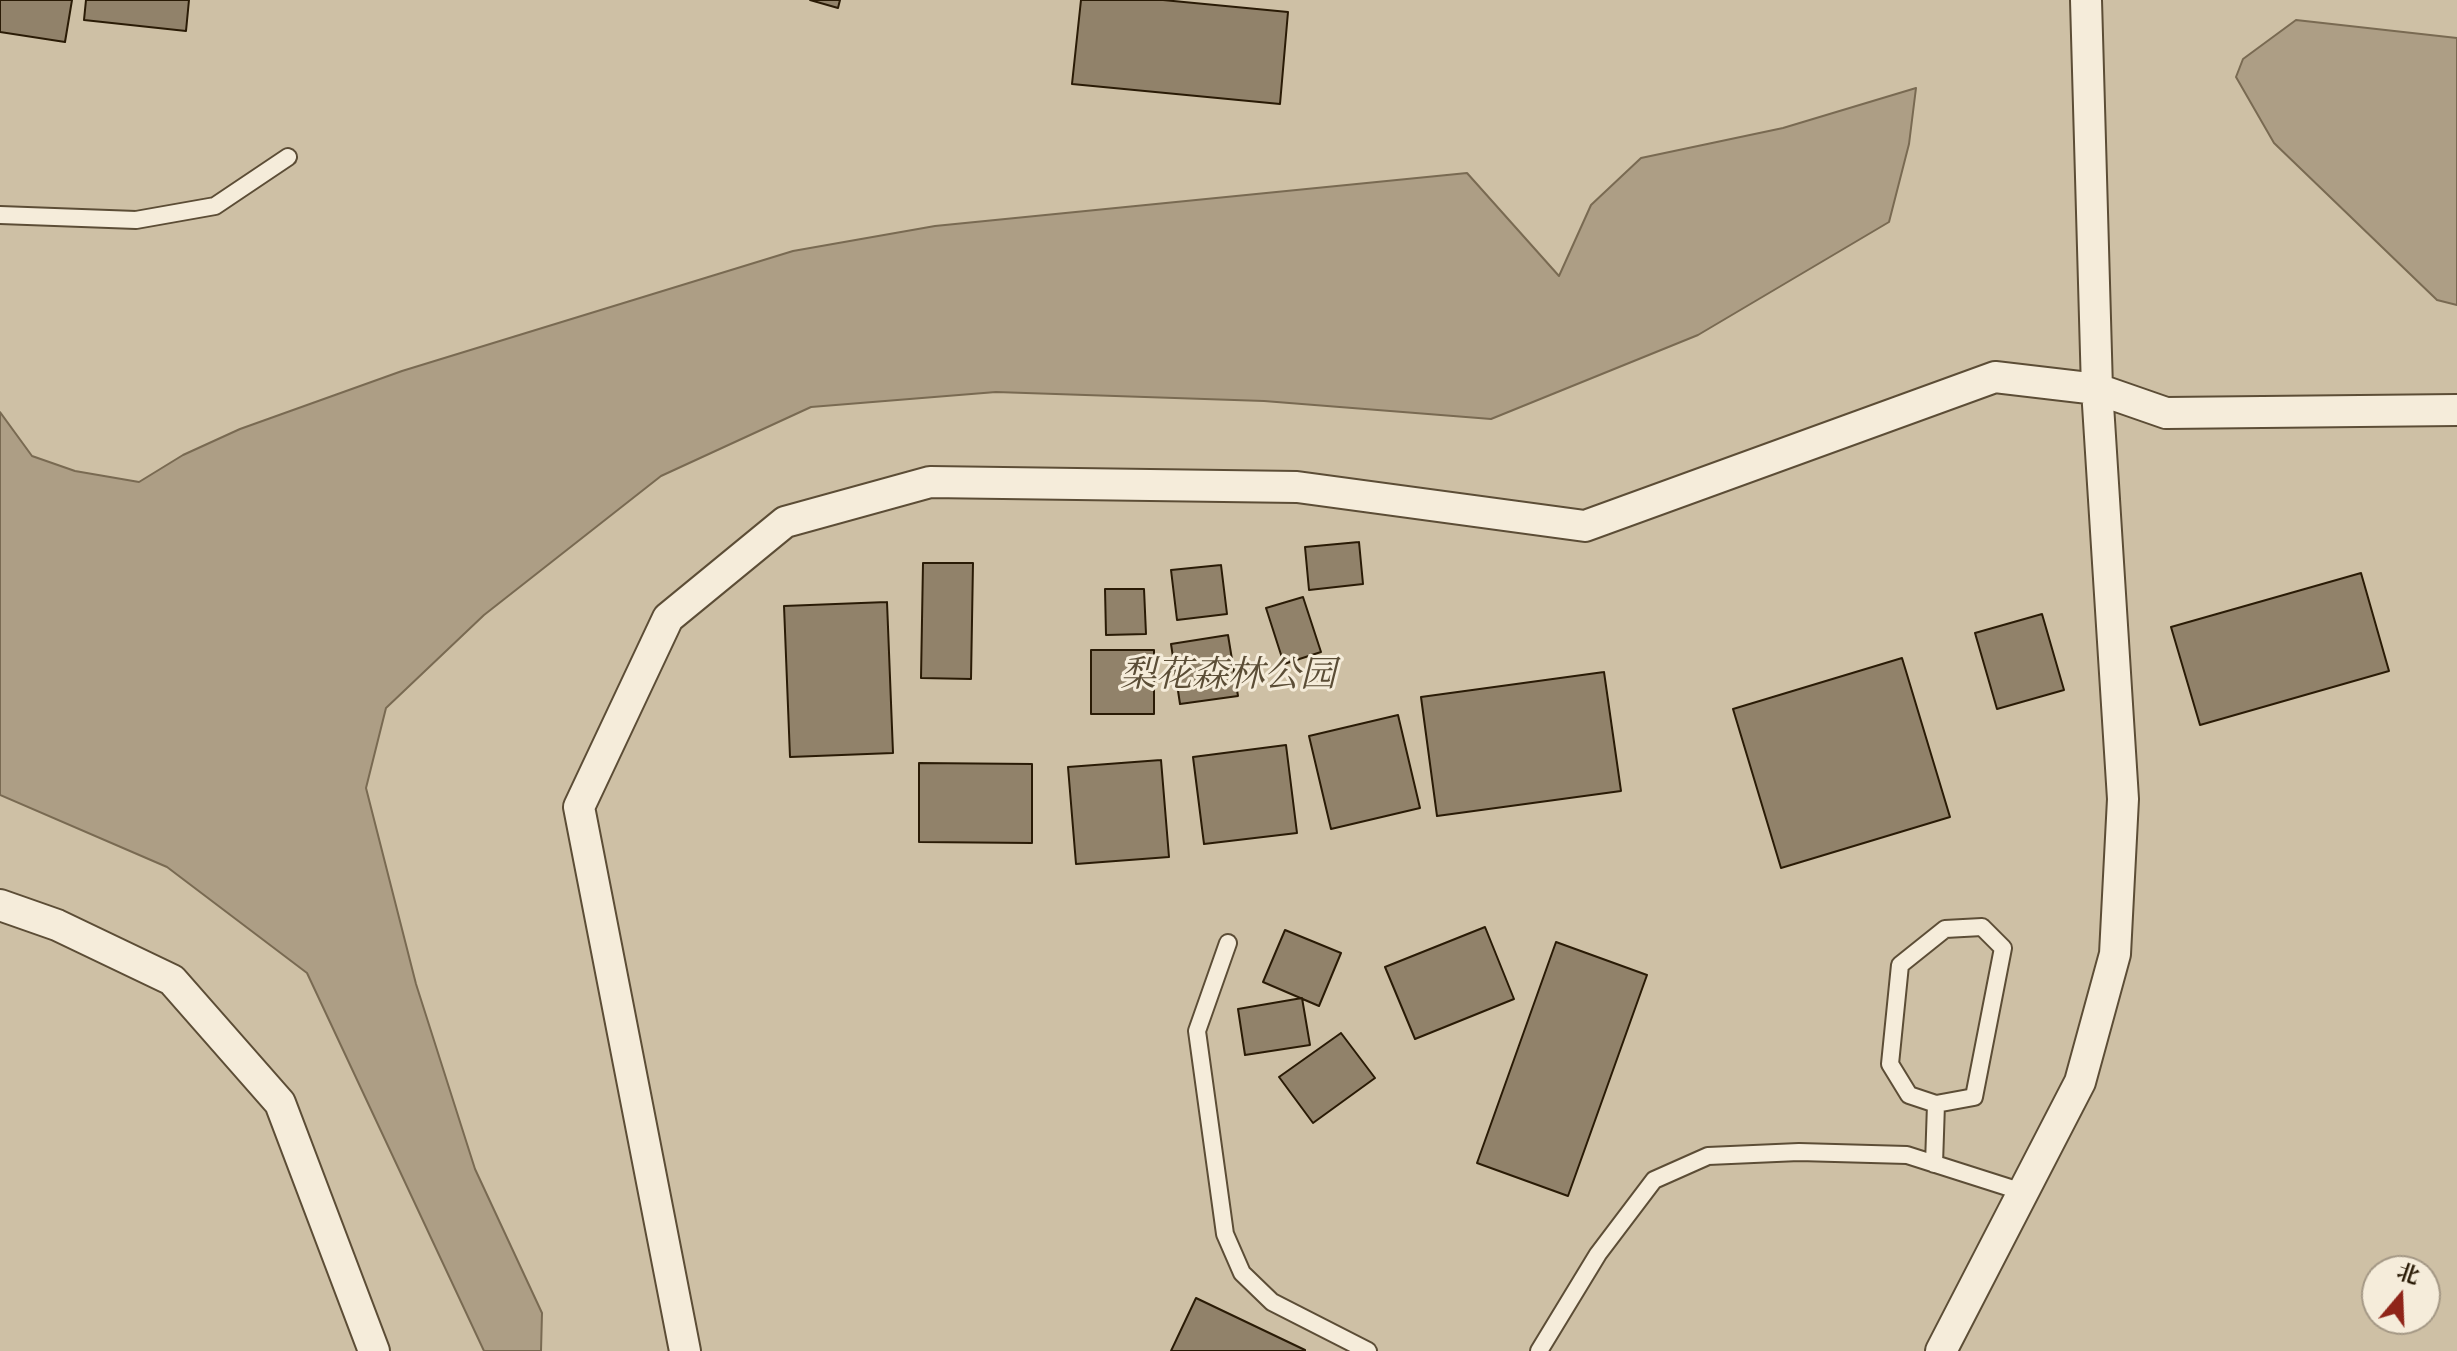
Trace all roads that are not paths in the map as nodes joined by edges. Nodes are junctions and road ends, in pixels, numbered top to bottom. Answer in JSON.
{"nodes":[{"id":1,"x":2086,"y":0,"type":"edge"},
{"id":2,"x":288,"y":157,"type":"dead end"},
{"id":3,"x":0,"y":215,"type":"edge"},
{"id":4,"x":2097,"y":389,"type":"junction"},
{"id":5,"x":2457,"y":410,"type":"edge"},
{"id":6,"x":0,"y":905,"type":"edge"},
{"id":7,"x":1228,"y":943,"type":"dead end"},
{"id":8,"x":1936,"y":1104,"type":"junction"},
{"id":9,"x":1934,"y":1164,"type":"junction"},
{"id":10,"x":2023,"y":1192,"type":"junction"},
{"id":11,"x":374,"y":1351,"type":"edge"},
{"id":12,"x":685,"y":1351,"type":"edge"},
{"id":13,"x":1368,"y":1351,"type":"edge"},
{"id":14,"x":1539,"y":1351,"type":"edge"},
{"id":15,"x":1941,"y":1351,"type":"edge"}],
"edges":[{"from":1,"to":4,"type":"street"},
{"from":2,"to":3,"type":"lane"},
{"from":4,"to":5,"type":"street"},
{"from":4,"to":10,"type":"street"},
{"from":4,"to":12,"type":"street"},
{"from":6,"to":11,"type":"street"},
{"from":7,"to":13,"type":"lane"},
{"from":8,"to":8,"type":"lane"},
{"from":8,"to":9,"type":"lane"},
{"from":9,"to":10,"type":"lane"},
{"from":9,"to":14,"type":"lane"},
{"from":10,"to":15,"type":"street"}]}
